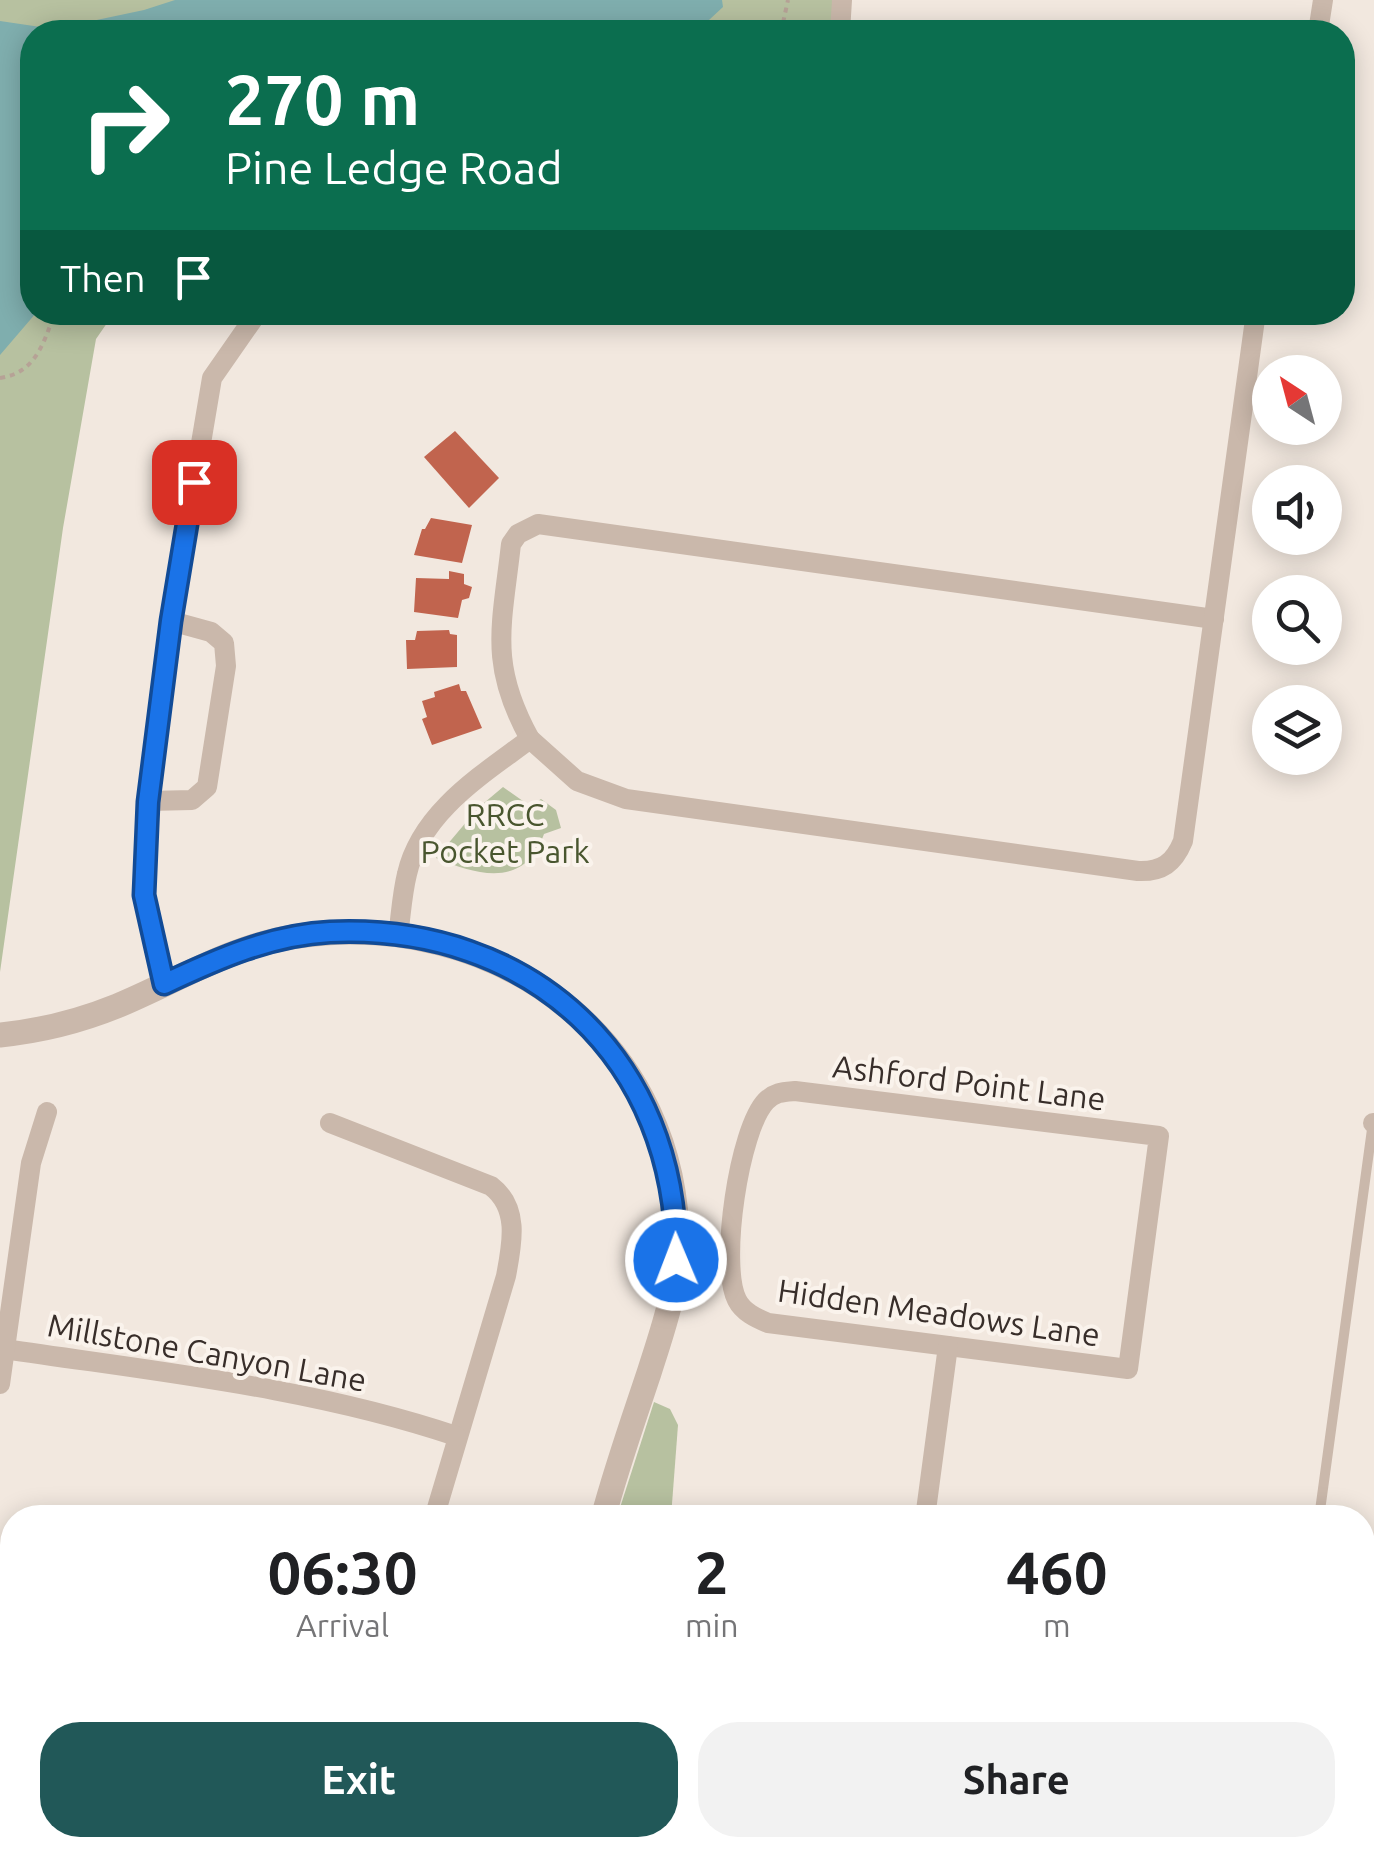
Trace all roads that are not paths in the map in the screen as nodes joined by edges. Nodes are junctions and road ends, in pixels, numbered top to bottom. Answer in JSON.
{"nodes":[{"id":1,"x":249,"y":325,"type":"edge"},
{"id":2,"x":1254,"y":325,"type":"edge"},
{"id":3,"x":1214,"y":619,"type":"junction"},
{"id":4,"x":171,"y":621,"type":"junction"},
{"id":5,"x":530,"y":739,"type":"junction"},
{"id":6,"x":148,"y":802,"type":"junction"},
{"id":7,"x":398,"y":936,"type":"junction"},
{"id":8,"x":164,"y":984,"type":"junction"},
{"id":9,"x":0,"y":1035,"type":"edge"},
{"id":10,"x":47,"y":1112,"type":"dead end"},
{"id":11,"x":1374,"y":1122,"type":"edge"},
{"id":12,"x":330,"y":1123,"type":"dead end"},
{"id":13,"x":745,"y":1310,"type":"joint"},
{"id":14,"x":948,"y":1346,"type":"junction"},
{"id":15,"x":5,"y":1349,"type":"junction"},
{"id":16,"x":1128,"y":1370,"type":"joint"},
{"id":17,"x":0,"y":1384,"type":"edge"},
{"id":18,"x":456,"y":1436,"type":"junction"},
{"id":19,"x":437,"y":1505,"type":"edge"},
{"id":20,"x":607,"y":1505,"type":"edge"},
{"id":21,"x":927,"y":1505,"type":"edge"},
{"id":22,"x":1321,"y":1505,"type":"edge"}],
"edges":[{"from":1,"to":4,"type":"street"},
{"from":2,"to":3,"type":"street"},
{"from":3,"to":5,"type":"street"},
{"from":3,"to":5,"type":"street"},
{"from":4,"to":6,"type":"street"},
{"from":4,"to":6,"type":"street"},
{"from":5,"to":7,"type":"street"},
{"from":6,"to":8,"type":"street"},
{"from":7,"to":8,"type":"street"},
{"from":7,"to":20,"type":"street"},
{"from":8,"to":9,"type":"street"},
{"from":10,"to":15,"type":"street"},
{"from":11,"to":22,"type":"lane"},
{"from":12,"to":18,"type":"street"},
{"from":13,"to":14,"type":"street","name":"Hidden Meadows Lane"},
{"from":13,"to":16,"type":"street","name":"Ashford Point Lane"},
{"from":14,"to":16,"type":"street","name":"Hidden Meadows Lane"},
{"from":14,"to":21,"type":"street"},
{"from":15,"to":17,"type":"street"},
{"from":15,"to":18,"type":"street","name":"Millstone Canyon Lane"},
{"from":18,"to":19,"type":"street"}]}
